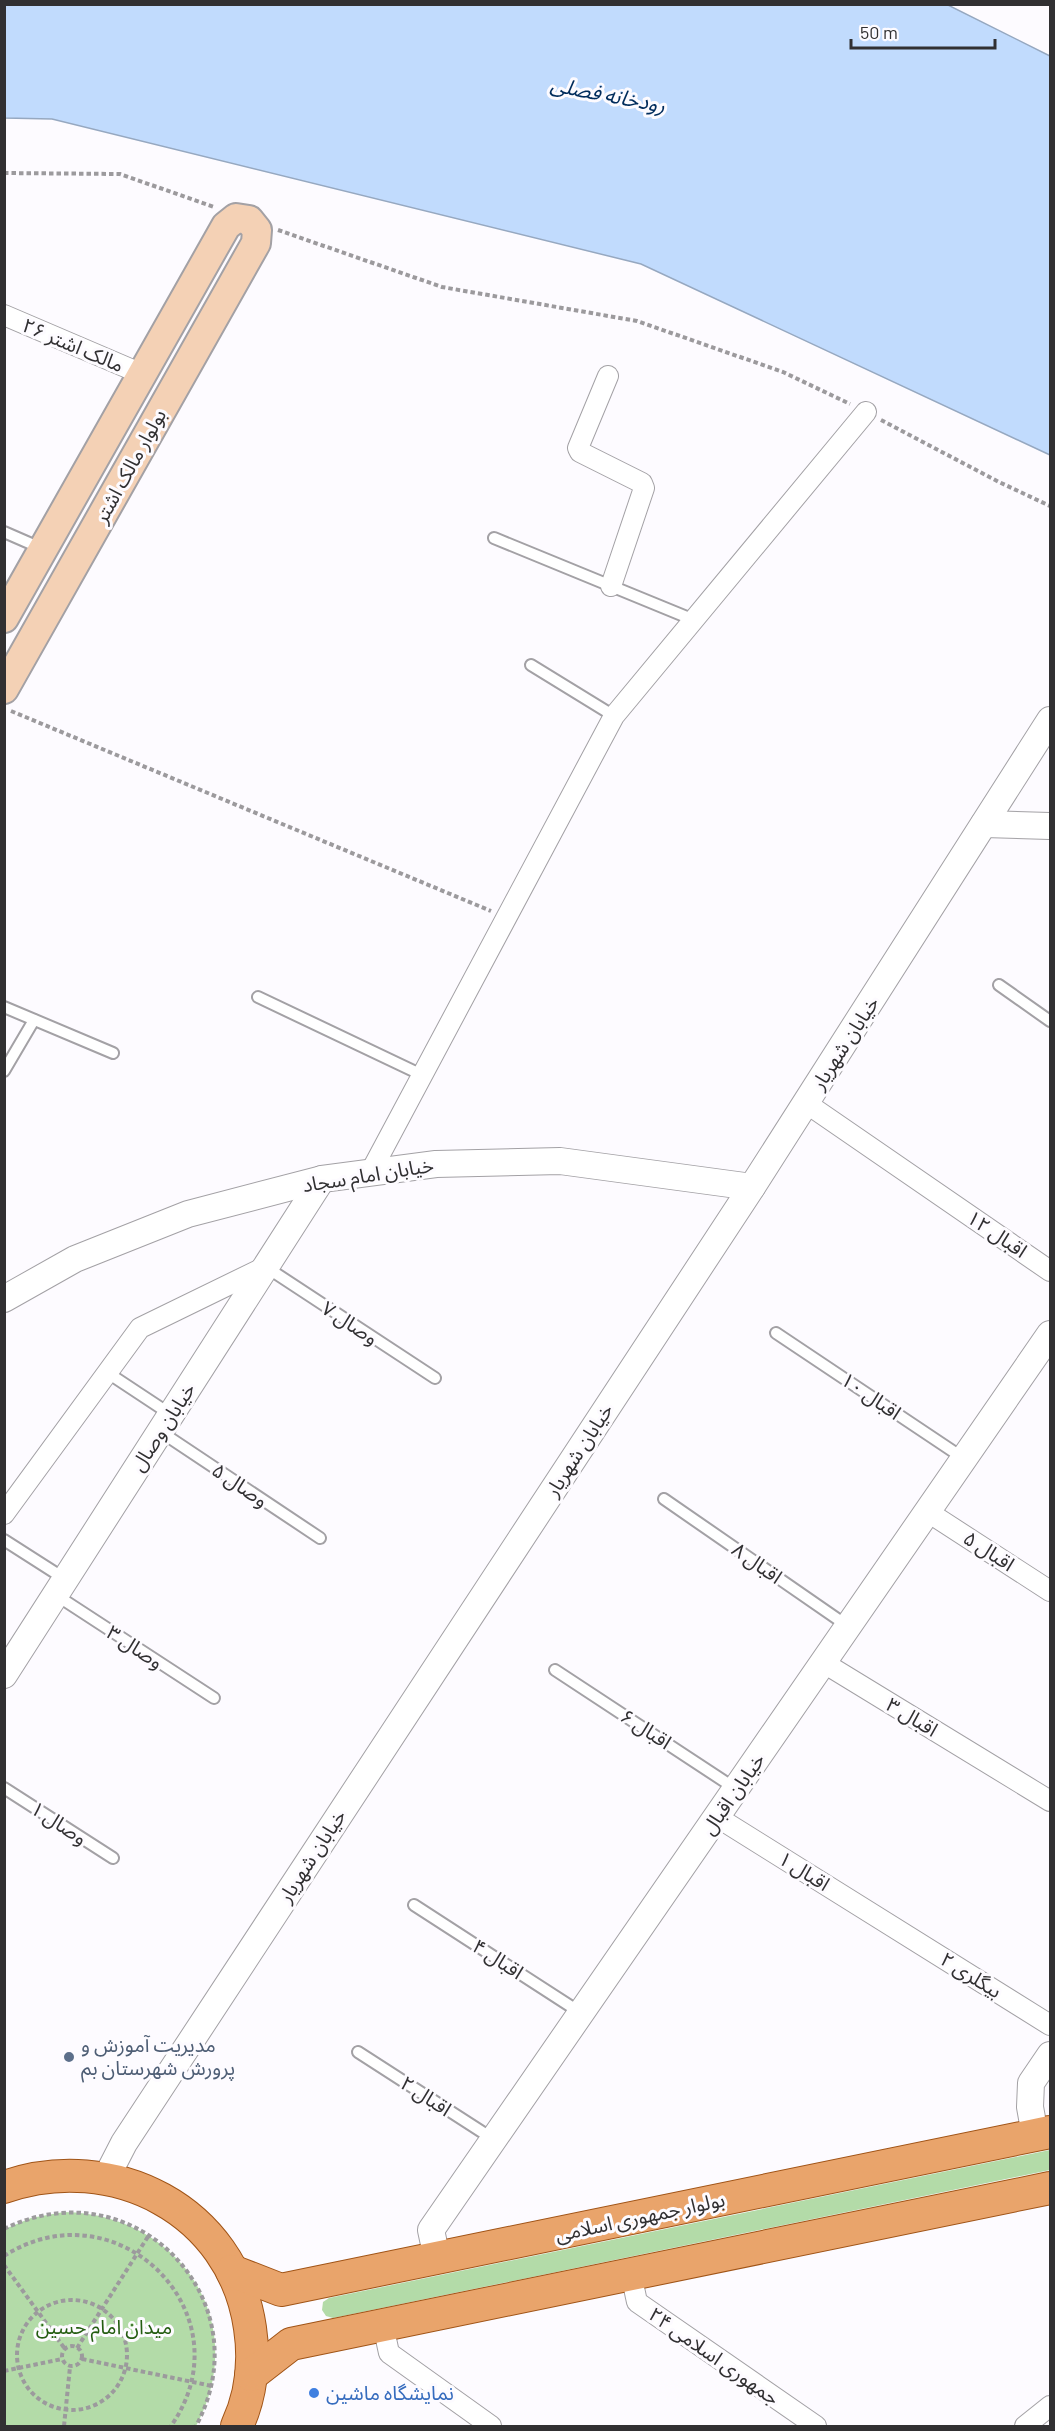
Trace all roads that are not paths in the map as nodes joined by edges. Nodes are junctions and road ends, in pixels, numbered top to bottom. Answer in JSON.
{"nodes":[{"id":1,"x":4,"y":315,"type":"edge"},
{"id":2,"x":142,"y":374,"type":"junction"},
{"id":3,"x":608,"y":376,"type":"dead end"},
{"id":4,"x":866,"y":412,"type":"road end"},
{"id":5,"x":4,"y":532,"type":"edge"},
{"id":6,"x":494,"y":538,"type":"dead end"},
{"id":7,"x":43,"y":549,"type":"junction"},
{"id":8,"x":611,"y":586,"type":"junction"},
{"id":9,"x":4,"y":618,"type":"edge"},
{"id":10,"x":694,"y":620,"type":"junction"},
{"id":11,"x":531,"y":665,"type":"dead end"},
{"id":12,"x":4,"y":689,"type":"edge"},
{"id":13,"x":614,"y":716,"type":"junction"},
{"id":14,"x":1050,"y":720,"type":"edge"},
{"id":15,"x":984,"y":824,"type":"junction"},
{"id":16,"x":1050,"y":826,"type":"edge"},
{"id":17,"x":999,"y":986,"type":"dead end"},
{"id":18,"x":258,"y":997,"type":"dead end"},
{"id":19,"x":4,"y":1008,"type":"edge"},
{"id":20,"x":34,"y":1020,"type":"junction"},
{"id":21,"x":1050,"y":1021,"type":"edge"},
{"id":22,"x":113,"y":1053,"type":"dead end"},
{"id":23,"x":4,"y":1071,"type":"edge"},
{"id":24,"x":422,"y":1076,"type":"junction"},
{"id":25,"x":806,"y":1103,"type":"junction"},
{"id":26,"x":370,"y":1173,"type":"junction"},
{"id":27,"x":322,"y":1179,"type":"junction"},
{"id":28,"x":752,"y":1187,"type":"junction"},
{"id":29,"x":266,"y":1267,"type":"junction"},
{"id":30,"x":1050,"y":1271,"type":"edge"},
{"id":31,"x":4,"y":1299,"type":"edge"},
{"id":32,"x":776,"y":1333,"type":"dead end"},
{"id":33,"x":1048,"y":1343,"type":"edge"},
{"id":34,"x":108,"y":1373,"type":"junction"},
{"id":35,"x":435,"y":1378,"type":"dead end"},
{"id":36,"x":166,"y":1423,"type":"junction"},
{"id":37,"x":965,"y":1459,"type":"junction"},
{"id":38,"x":664,"y":1498,"type":"dead end"},
{"id":39,"x":928,"y":1512,"type":"junction"},
{"id":40,"x":4,"y":1514,"type":"edge"},
{"id":41,"x":320,"y":1538,"type":"dead end"},
{"id":42,"x":4,"y":1540,"type":"edge"},
{"id":43,"x":61,"y":1587,"type":"junction"},
{"id":44,"x":1050,"y":1591,"type":"edge"},
{"id":45,"x":849,"y":1627,"type":"junction"},
{"id":46,"x":824,"y":1663,"type":"junction"},
{"id":47,"x":555,"y":1670,"type":"dead end"},
{"id":48,"x":4,"y":1675,"type":"edge"},
{"id":49,"x":214,"y":1698,"type":"dead end"},
{"id":50,"x":4,"y":1788,"type":"edge"},
{"id":51,"x":737,"y":1789,"type":"junction"},
{"id":52,"x":1050,"y":1801,"type":"edge"},
{"id":53,"x":717,"y":1817,"type":"junction"},
{"id":54,"x":113,"y":1858,"type":"dead end"},
{"id":55,"x":414,"y":1905,"type":"dead end"},
{"id":56,"x":891,"y":1926,"type":"joint"},
{"id":57,"x":581,"y":2013,"type":"junction"},
{"id":58,"x":1050,"y":2025,"type":"edge"},
{"id":59,"x":358,"y":2052,"type":"dead end"},
{"id":60,"x":1050,"y":2055,"type":"edge"},
{"id":61,"x":1043,"y":2134,"type":"edge"},
{"id":62,"x":494,"y":2139,"type":"junction"},
{"id":63,"x":106,"y":2178,"type":"junction"},
{"id":64,"x":4,"y":2187,"type":"edge"},
{"id":65,"x":1050,"y":2188,"type":"edge"},
{"id":66,"x":437,"y":2258,"type":"junction"},
{"id":67,"x":232,"y":2271,"type":"junction"},
{"id":68,"x":631,"y":2274,"type":"junction"},
{"id":69,"x":383,"y":2325,"type":"junction"},
{"id":70,"x":251,"y":2375,"type":"junction"},
{"id":71,"x":1050,"y":2406,"type":"edge"},
{"id":72,"x":237,"y":2427,"type":"edge"},
{"id":73,"x":491,"y":2427,"type":"edge"},
{"id":74,"x":816,"y":2427,"type":"edge"},
{"id":75,"x":1025,"y":2427,"type":"edge"}],
"edges":[{"from":1,"to":2,"type":"street","name":"مالک اشتر ۲۶"},
{"from":2,"to":7,"type":"main road","name":"بولوار مالک اشتر"},
{"from":2,"to":12,"type":"main road","name":"بولوار مالک اشتر"},
{"from":3,"to":8,"type":"street"},
{"from":4,"to":10,"type":"street"},
{"from":5,"to":7,"type":"lane"},
{"from":6,"to":8,"type":"lane"},
{"from":7,"to":9,"type":"main road","name":"بولوار مالک اشتر"},
{"from":8,"to":10,"type":"lane"},
{"from":10,"to":13,"type":"street"},
{"from":11,"to":13,"type":"lane"},
{"from":13,"to":24,"type":"street"},
{"from":14,"to":15,"type":"street","name":"خیابان شهریار"},
{"from":15,"to":16,"type":"street"},
{"from":15,"to":25,"type":"street","name":"خیابان شهریار"},
{"from":17,"to":21,"type":"lane"},
{"from":18,"to":24,"type":"lane"},
{"from":19,"to":20,"type":"lane"},
{"from":20,"to":22,"type":"lane"},
{"from":20,"to":23,"type":"lane"},
{"from":24,"to":26,"type":"street"},
{"from":25,"to":28,"type":"street","name":"خیابان شهریار"},
{"from":25,"to":30,"type":"street","name":"اقبال ۱۲"},
{"from":26,"to":27,"type":"street","name":"خیابان امام سجاد"},
{"from":26,"to":28,"type":"street","name":"خیابان امام سجاد"},
{"from":27,"to":29,"type":"street","name":"خیابان وصال"},
{"from":27,"to":31,"type":"street","name":"خیابان امام سجاد"},
{"from":28,"to":63,"type":"street","name":"خیابان شهریار"},
{"from":29,"to":34,"type":"street"},
{"from":29,"to":35,"type":"lane","name":"وصال ۷"},
{"from":29,"to":36,"type":"street","name":"خیابان وصال"},
{"from":32,"to":37,"type":"lane","name":"اقبال ۱۰"},
{"from":33,"to":37,"type":"street","name":"خیابان اقبال"},
{"from":34,"to":36,"type":"lane","name":"وصال ۵"},
{"from":34,"to":40,"type":"street"},
{"from":36,"to":41,"type":"lane","name":"وصال ۵"},
{"from":36,"to":43,"type":"street","name":"خیابان وصال"},
{"from":37,"to":39,"type":"street","name":"خیابان اقبال"},
{"from":38,"to":45,"type":"lane","name":"اقبال ۸"},
{"from":39,"to":44,"type":"street","name":"اقبال ۵"},
{"from":39,"to":45,"type":"street","name":"خیابان اقبال"},
{"from":42,"to":43,"type":"lane","name":"وصال ۳"},
{"from":43,"to":48,"type":"street","name":"خیابان وصال"},
{"from":43,"to":49,"type":"lane","name":"وصال ۳"},
{"from":45,"to":46,"type":"street","name":"خیابان اقبال"},
{"from":46,"to":51,"type":"street","name":"خیابان اقبال"},
{"from":46,"to":52,"type":"street","name":"اقبال ۳"},
{"from":47,"to":51,"type":"lane","name":"اقبال ۶"},
{"from":50,"to":54,"type":"lane","name":"وصال ۱"},
{"from":51,"to":53,"type":"street","name":"خیابان اقبال"},
{"from":53,"to":56,"type":"street","name":"اقبال ۱"},
{"from":53,"to":57,"type":"street","name":"خیابان اقبال"},
{"from":55,"to":57,"type":"lane","name":"اقبال ۴"},
{"from":56,"to":58,"type":"street","name":"بیگلری ۲"},
{"from":57,"to":62,"type":"street","name":"خیابان اقبال"},
{"from":59,"to":62,"type":"lane","name":"اقبال ۲"},
{"from":60,"to":61,"type":"street"},
{"from":61,"to":66,"type":"main road","name":"بولوار جمهوری اسلامی"},
{"from":62,"to":66,"type":"street","name":"خیابان اقبال"},
{"from":63,"to":64,"type":"main road"},
{"from":63,"to":67,"type":"main road"},
{"from":65,"to":68,"type":"main road"},
{"from":66,"to":67,"type":"main road","name":"بولوار جمهوری اسلامی"},
{"from":67,"to":70,"type":"main road"},
{"from":68,"to":69,"type":"main road"},
{"from":68,"to":74,"type":"street","name":"جمهوری اسلامی ۲۴"},
{"from":69,"to":70,"type":"main road"},
{"from":69,"to":73,"type":"street"},
{"from":70,"to":72,"type":"main road"},
{"from":71,"to":75,"type":"street"}]}
